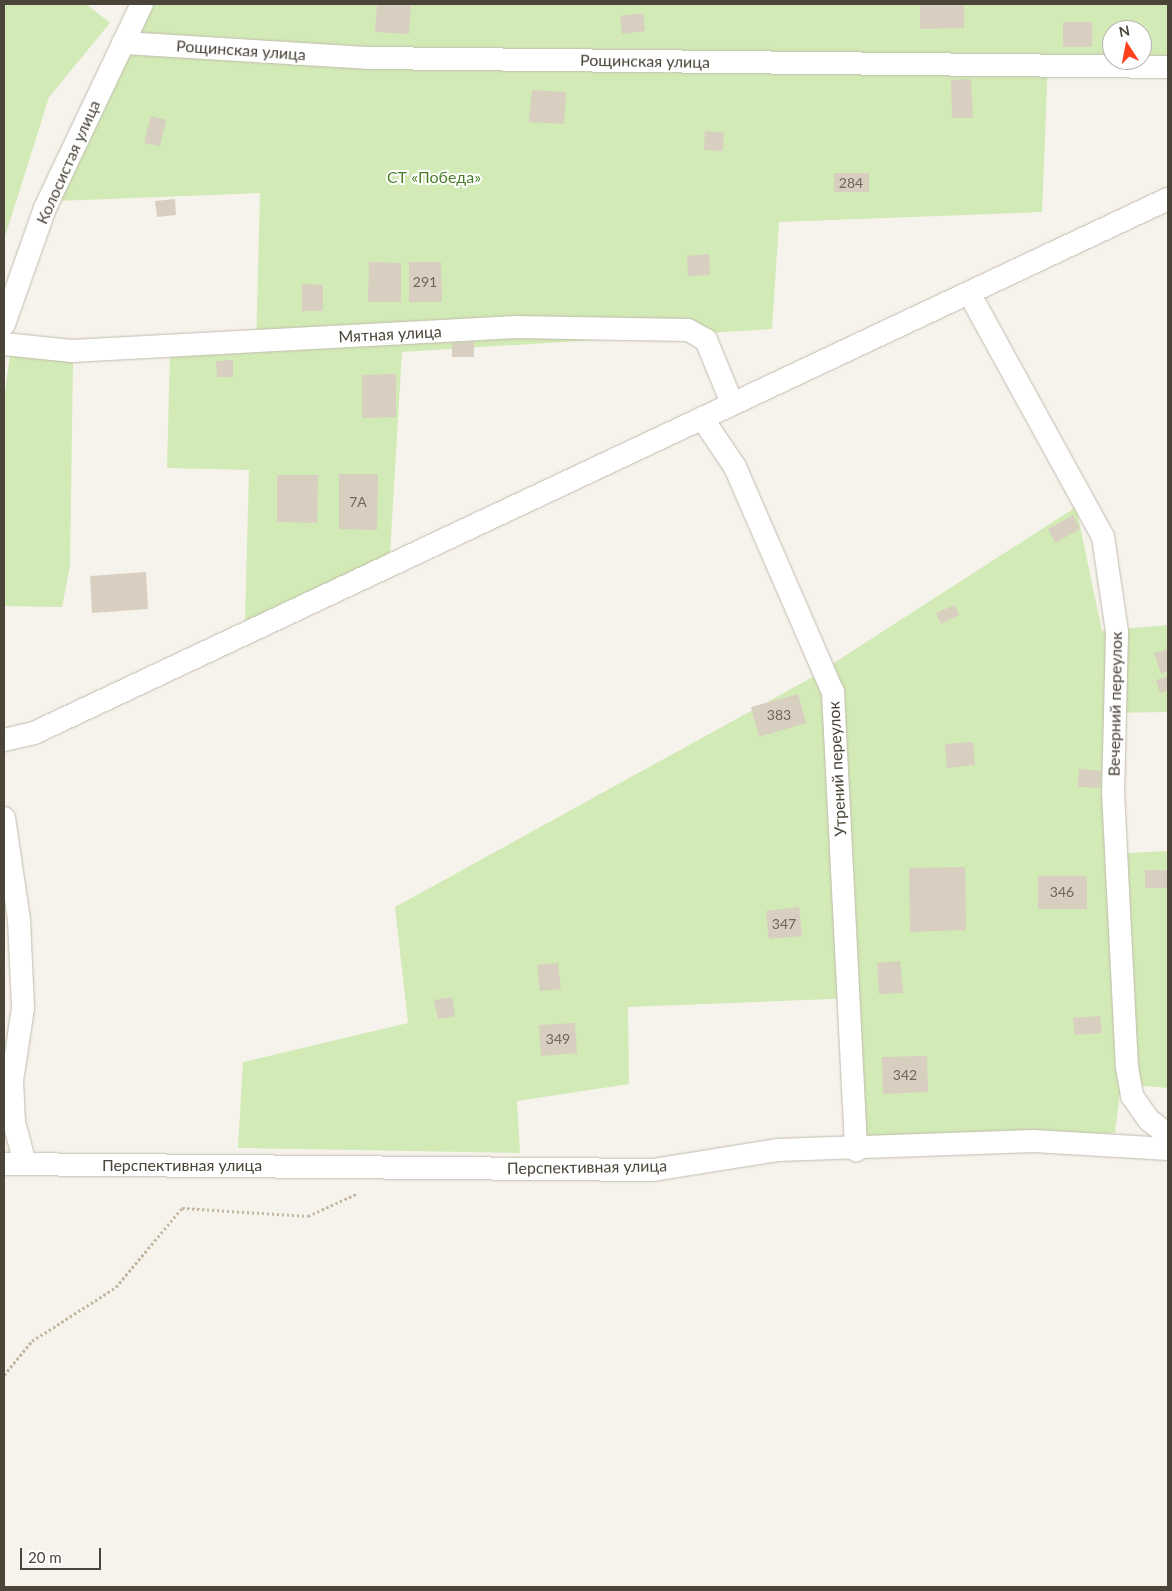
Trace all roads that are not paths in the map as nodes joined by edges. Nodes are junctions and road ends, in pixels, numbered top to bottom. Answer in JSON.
{"nodes":[{"id":1,"x":142,"y":4,"type":"edge"},
{"id":2,"x":123,"y":43,"type":"junction"},
{"id":3,"x":1168,"y":67,"type":"edge"},
{"id":4,"x":1168,"y":199,"type":"edge"},
{"id":5,"x":969,"y":293,"type":"junction"},
{"id":6,"x":4,"y":324,"type":"edge"},
{"id":7,"x":4,"y":344,"type":"edge"},
{"id":8,"x":732,"y":403,"type":"junction"},
{"id":9,"x":702,"y":418,"type":"junction"},
{"id":10,"x":4,"y":740,"type":"edge"},
{"id":11,"x":4,"y":818,"type":"edge"},
{"id":12,"x":1168,"y":1135,"type":"edge"},
{"id":13,"x":1168,"y":1149,"type":"edge"},
{"id":14,"x":856,"y":1150,"type":"junction"},
{"id":15,"x":14,"y":1164,"type":"edge"}],
"edges":[{"from":1,"to":2,"type":"street","name":"Колосистая улица"},
{"from":2,"to":3,"type":"street","name":"Рощинская улица"},
{"from":2,"to":6,"type":"street","name":"Колосистая улица"},
{"from":4,"to":5,"type":"street"},
{"from":5,"to":8,"type":"street"},
{"from":5,"to":12,"type":"street","name":"Вечерний переулок"},
{"from":7,"to":8,"type":"street","name":"Мятная улица"},
{"from":8,"to":9,"type":"street"},
{"from":9,"to":10,"type":"street"},
{"from":9,"to":14,"type":"street","name":"Утрений переулок"},
{"from":11,"to":15,"type":"street"},
{"from":13,"to":14,"type":"street","name":"Перспективная улица"},
{"from":14,"to":15,"type":"street","name":"Перспективная улица"}]}
